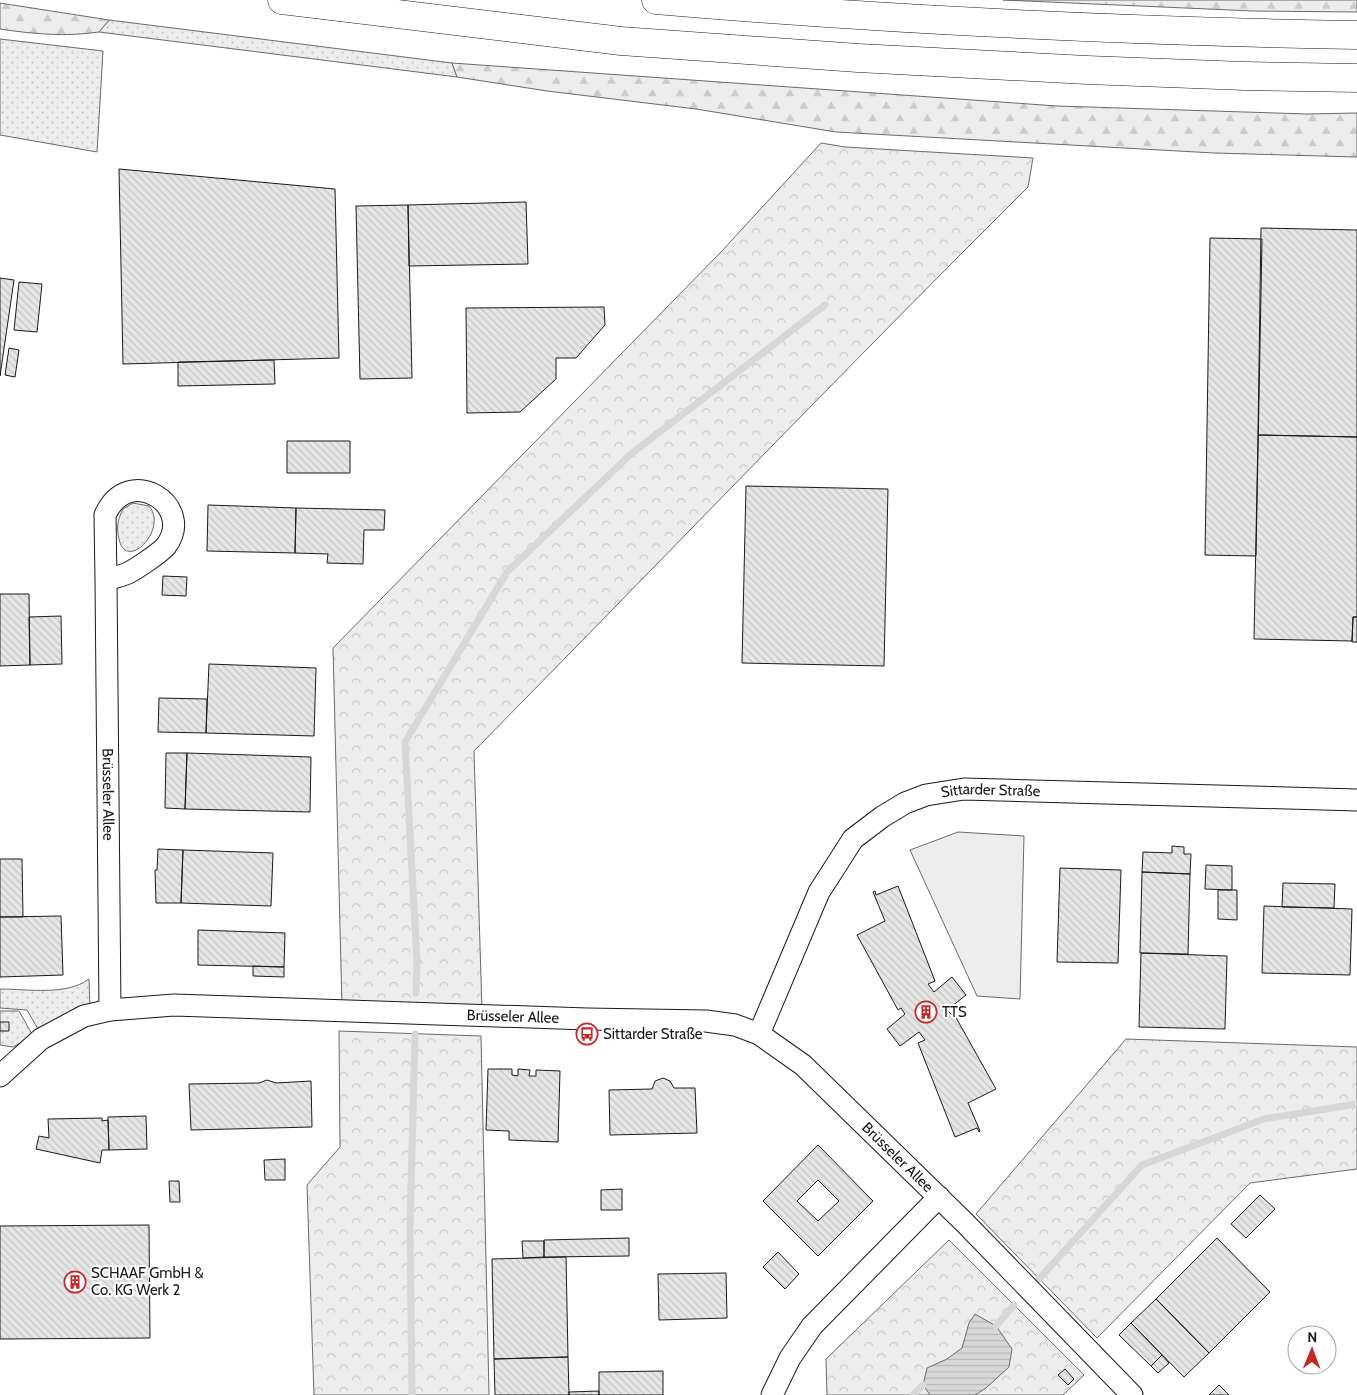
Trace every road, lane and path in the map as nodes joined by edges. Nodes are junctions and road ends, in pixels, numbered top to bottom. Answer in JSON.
{"nodes":[{"id":1,"x":282,"y":0,"type":"edge"},
{"id":2,"x":656,"y":0,"type":"edge"},
{"id":3,"x":1357,"y":35,"type":"edge"},
{"id":4,"x":1357,"y":78,"type":"edge"},
{"id":5,"x":106,"y":580,"type":"dead end"},
{"id":6,"x":1357,"y":800,"type":"edge"},
{"id":7,"x":110,"y":1010,"type":"junction"},
{"id":8,"x":759,"y":1034,"type":"junction"},
{"id":9,"x":1,"y":1072,"type":"edge"},
{"id":10,"x":939,"y":1197,"type":"junction"},
{"id":11,"x":772,"y":1395,"type":"edge"},
{"id":12,"x":1132,"y":1395,"type":"edge"}],
"edges":[{"from":1,"to":4,"type":"highway"},
{"from":2,"to":3,"type":"highway"},
{"from":5,"to":7,"type":"street","name":"Brüsseler Allee"},
{"from":6,"to":8,"type":"street","name":"Sittarder Straße"},
{"from":7,"to":8,"type":"street","name":"Brüsseler Allee"},
{"from":7,"to":9,"type":"street","name":"Brüsseler Allee"},
{"from":8,"to":10,"type":"street","name":"Brüsseler Allee"},
{"from":10,"to":11,"type":"street","name":"Brüsseler Allee"},
{"from":10,"to":12,"type":"street","name":"Brüsseler Allee"}]}
